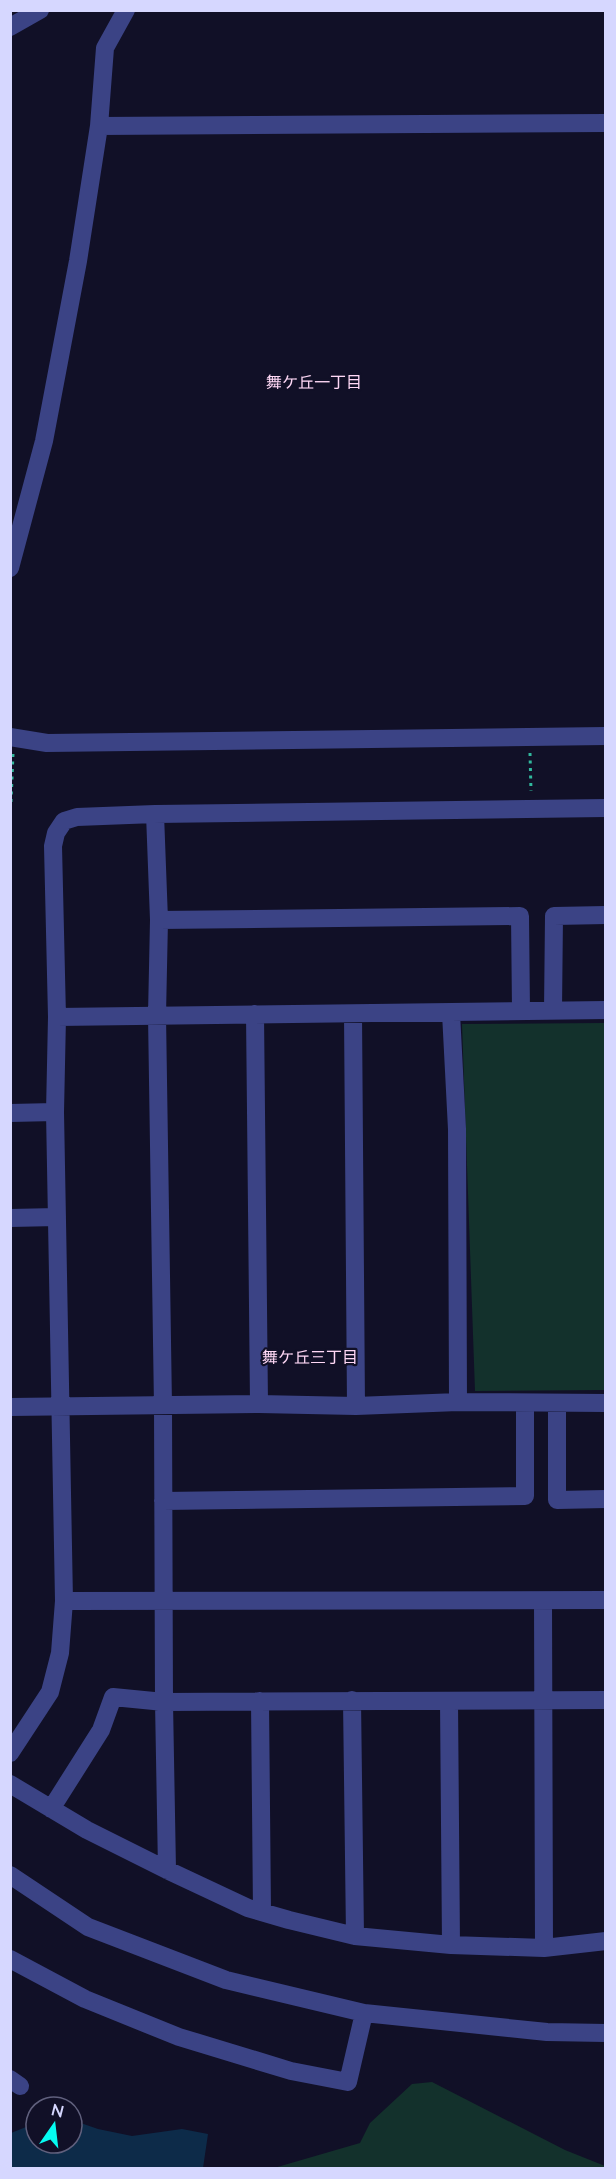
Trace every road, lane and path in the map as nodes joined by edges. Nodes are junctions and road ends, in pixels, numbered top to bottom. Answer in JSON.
{"nodes":[{"id":1,"x":40,"y":10,"type":"edge"},
{"id":2,"x":126,"y":10,"type":"edge"},
{"id":3,"x":10,"y":27,"type":"edge"},
{"id":4,"x":606,"y":123,"type":"edge"},
{"id":5,"x":99,"y":126,"type":"junction"},
{"id":6,"x":10,"y":568,"type":"edge"},
{"id":7,"x":530,"y":736,"type":"junction"},
{"id":8,"x":606,"y":736,"type":"edge"},
{"id":9,"x":12,"y":737,"type":"edge"},
{"id":10,"x":11,"y":802,"type":"edge"},
{"id":11,"x":606,"y":808,"type":"edge"},
{"id":12,"x":531,"y":809,"type":"junction"},
{"id":13,"x":155,"y":814,"type":"junction"},
{"id":14,"x":606,"y":915,"type":"edge"},
{"id":15,"x":159,"y":920,"type":"junction"},
{"id":16,"x":553,"y":1010,"type":"junction"},
{"id":17,"x":606,"y":1010,"type":"edge"},
{"id":18,"x":521,"y":1011,"type":"junction"},
{"id":19,"x":255,"y":1014,"type":"junction"},
{"id":20,"x":354,"y":1014,"type":"junction"},
{"id":21,"x":451,"y":1014,"type":"junction"},
{"id":22,"x":157,"y":1015,"type":"junction"},
{"id":23,"x":57,"y":1017,"type":"junction"},
{"id":24,"x":55,"y":1112,"type":"junction"},
{"id":25,"x":10,"y":1113,"type":"edge"},
{"id":26,"x":57,"y":1217,"type":"junction"},
{"id":27,"x":10,"y":1218,"type":"edge"},
{"id":28,"x":458,"y":1402,"type":"junction"},
{"id":29,"x":525,"y":1403,"type":"junction"},
{"id":30,"x":606,"y":1403,"type":"edge"},
{"id":31,"x":259,"y":1404,"type":"junction"},
{"id":32,"x":557,"y":1404,"type":"junction"},
{"id":33,"x":163,"y":1406,"type":"junction"},
{"id":34,"x":356,"y":1406,"type":"junction"},
{"id":35,"x":10,"y":1407,"type":"edge"},
{"id":36,"x":60,"y":1407,"type":"junction"},
{"id":37,"x":606,"y":1499,"type":"edge"},
{"id":38,"x":163,"y":1500,"type":"junction"},
{"id":39,"x":164,"y":1600,"type":"junction"},
{"id":40,"x":606,"y":1600,"type":"edge"},
{"id":41,"x":64,"y":1601,"type":"junction"},
{"id":42,"x":543,"y":1601,"type":"junction"},
{"id":43,"x":352,"y":1700,"type":"junction"},
{"id":44,"x":542,"y":1700,"type":"junction"},
{"id":45,"x":606,"y":1700,"type":"edge"},
{"id":46,"x":260,"y":1701,"type":"junction"},
{"id":47,"x":449,"y":1701,"type":"junction"},
{"id":48,"x":164,"y":1702,"type":"junction"},
{"id":49,"x":10,"y":1753,"type":"edge"},
{"id":50,"x":10,"y":1784,"type":"edge"},
{"id":51,"x":51,"y":1809,"type":"junction"},
{"id":52,"x":167,"y":1870,"type":"junction"},
{"id":53,"x":10,"y":1875,"type":"edge"},
{"id":54,"x":262,"y":1912,"type":"junction"},
{"id":55,"x":355,"y":1936,"type":"junction"},
{"id":56,"x":606,"y":1941,"type":"edge"},
{"id":57,"x":452,"y":1946,"type":"junction"},
{"id":58,"x":544,"y":1948,"type":"junction"},
{"id":59,"x":10,"y":1959,"type":"edge"},
{"id":60,"x":364,"y":2013,"type":"junction"},
{"id":61,"x":606,"y":2033,"type":"edge"}],
"edges":[{"from":1,"to":3,"type":"street"},
{"from":2,"to":5,"type":"street"},
{"from":4,"to":5,"type":"street"},
{"from":5,"to":6,"type":"street"},
{"from":7,"to":8,"type":"street"},
{"from":7,"to":9,"type":"street"},
{"from":7,"to":12,"type":"path"},
{"from":9,"to":10,"type":"path"},
{"from":11,"to":12,"type":"street"},
{"from":12,"to":13,"type":"street"},
{"from":13,"to":15,"type":"street"},
{"from":13,"to":23,"type":"street"},
{"from":14,"to":16,"type":"street"},
{"from":15,"to":18,"type":"street"},
{"from":15,"to":22,"type":"street"},
{"from":16,"to":17,"type":"street"},
{"from":16,"to":18,"type":"street"},
{"from":18,"to":21,"type":"street"},
{"from":19,"to":20,"type":"street"},
{"from":19,"to":22,"type":"street"},
{"from":19,"to":31,"type":"street"},
{"from":20,"to":21,"type":"street"},
{"from":20,"to":34,"type":"street"},
{"from":21,"to":28,"type":"street"},
{"from":22,"to":23,"type":"street"},
{"from":22,"to":33,"type":"street"},
{"from":23,"to":24,"type":"street"},
{"from":24,"to":25,"type":"street"},
{"from":24,"to":26,"type":"street"},
{"from":26,"to":27,"type":"street"},
{"from":26,"to":36,"type":"street"},
{"from":28,"to":29,"type":"street"},
{"from":28,"to":34,"type":"street"},
{"from":29,"to":32,"type":"street"},
{"from":29,"to":38,"type":"street"},
{"from":30,"to":32,"type":"street"},
{"from":31,"to":33,"type":"street"},
{"from":31,"to":34,"type":"street"},
{"from":32,"to":37,"type":"street"},
{"from":33,"to":36,"type":"street"},
{"from":33,"to":38,"type":"street"},
{"from":35,"to":36,"type":"street"},
{"from":36,"to":41,"type":"street"},
{"from":38,"to":39,"type":"street"},
{"from":39,"to":41,"type":"street"},
{"from":39,"to":42,"type":"street"},
{"from":39,"to":48,"type":"street"},
{"from":40,"to":42,"type":"street"},
{"from":41,"to":49,"type":"street"},
{"from":42,"to":44,"type":"street"},
{"from":43,"to":46,"type":"street"},
{"from":43,"to":47,"type":"street"},
{"from":43,"to":55,"type":"street"},
{"from":44,"to":45,"type":"street"},
{"from":44,"to":47,"type":"street"},
{"from":44,"to":58,"type":"street"},
{"from":46,"to":48,"type":"street"},
{"from":46,"to":54,"type":"street"},
{"from":47,"to":57,"type":"street"},
{"from":48,"to":51,"type":"street"},
{"from":48,"to":52,"type":"street"},
{"from":50,"to":51,"type":"street"},
{"from":51,"to":52,"type":"street"},
{"from":52,"to":54,"type":"street"},
{"from":53,"to":60,"type":"street"},
{"from":54,"to":55,"type":"street"},
{"from":55,"to":57,"type":"street"},
{"from":56,"to":58,"type":"street"},
{"from":57,"to":58,"type":"street"},
{"from":59,"to":60,"type":"street"},
{"from":60,"to":61,"type":"street"}]}
